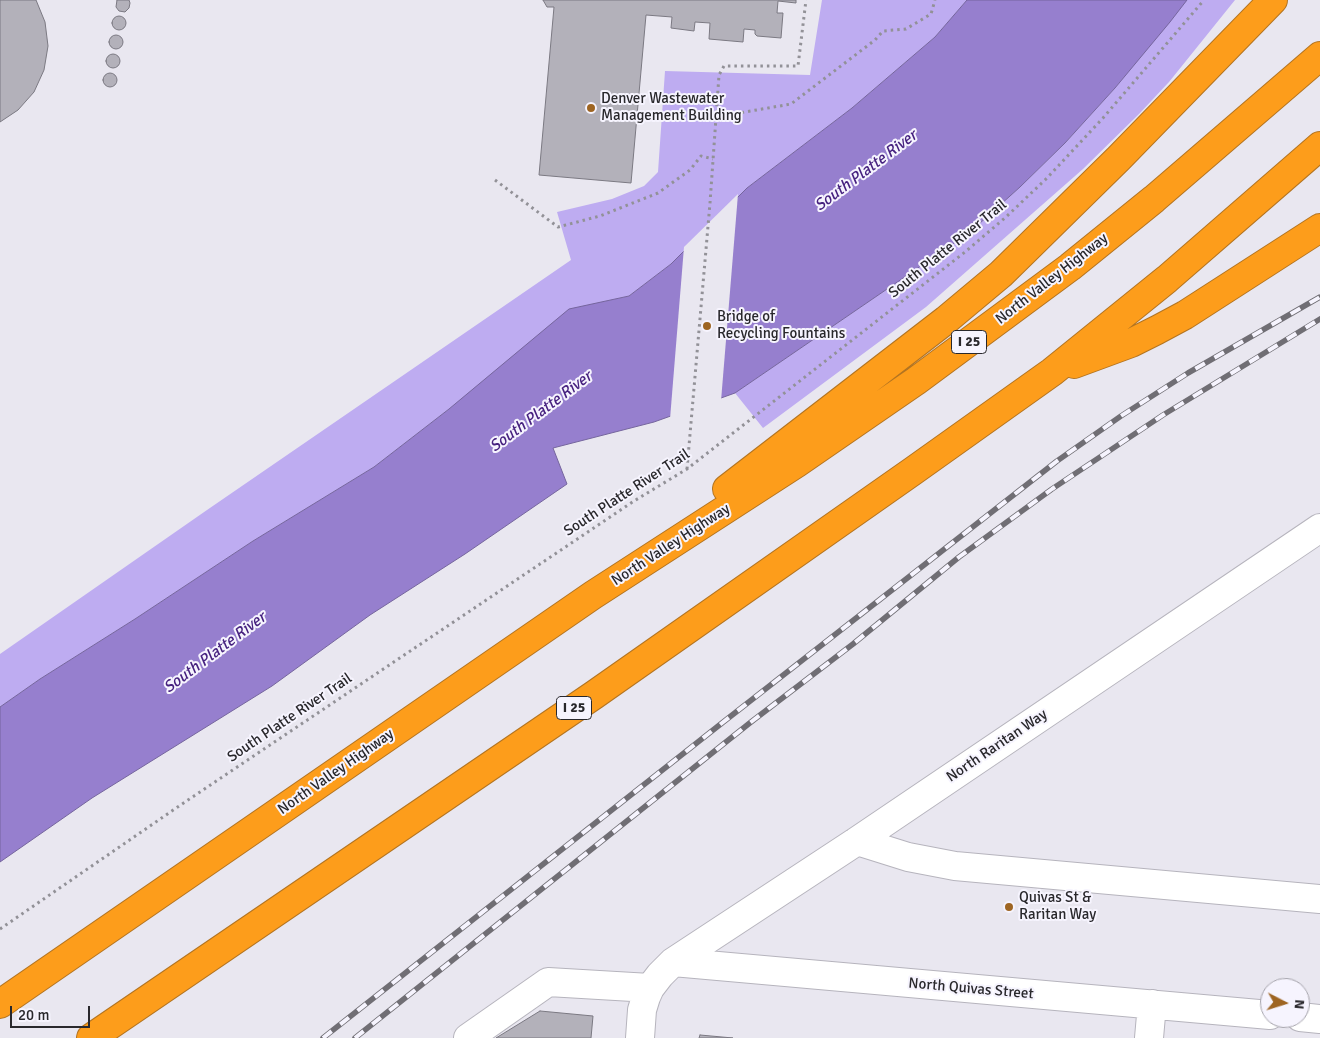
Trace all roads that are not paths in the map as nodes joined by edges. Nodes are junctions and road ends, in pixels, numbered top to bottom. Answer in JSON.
{"nodes":[{"id":1,"x":1273,"y":0,"type":"edge"},
{"id":2,"x":1320,"y":56,"type":"edge"},
{"id":3,"x":1320,"y":146,"type":"edge"},
{"id":4,"x":1320,"y":228,"type":"edge"},
{"id":5,"x":1052,"y":372,"type":"junction"},
{"id":6,"x":1320,"y":528,"type":"edge"},
{"id":7,"x":593,"y":595,"type":"junction"},
{"id":8,"x":856,"y":841,"type":"junction"},
{"id":9,"x":1320,"y":899,"type":"edge"},
{"id":10,"x":673,"y":962,"type":"junction"},
{"id":11,"x":650,"y":988,"type":"junction"},
{"id":12,"x":0,"y":1004,"type":"edge"},
{"id":13,"x":1152,"y":1004,"type":"junction"},
{"id":14,"x":1260,"y":1014,"type":"edge"},
{"id":15,"x":91,"y":1038,"type":"edge"},
{"id":16,"x":468,"y":1038,"type":"edge"},
{"id":17,"x":640,"y":1038,"type":"edge"},
{"id":18,"x":1149,"y":1038,"type":"edge"}],
"edges":[{"from":1,"to":7,"type":"highway"},
{"from":2,"to":7,"type":"highway","name":"North Valley Highway","number":"I 25"},
{"from":3,"to":5,"type":"highway","number":"I 25"},
{"from":4,"to":5,"type":"highway"},
{"from":5,"to":15,"type":"highway","number":"I 25"},
{"from":6,"to":8,"type":"street","name":"North Raritan Way"},
{"from":7,"to":12,"type":"highway","name":"North Valley Highway","number":"I 25"},
{"from":8,"to":9,"type":"street"},
{"from":8,"to":10,"type":"street","name":"North Raritan Way"},
{"from":10,"to":11,"type":"street","name":"North Raritan Way"},
{"from":10,"to":13,"type":"street","name":"North Quivas Street"},
{"from":11,"to":16,"type":"street"},
{"from":11,"to":17,"type":"street"},
{"from":13,"to":14,"type":"street","name":"North Quivas Street"},
{"from":13,"to":18,"type":"street"}]}
